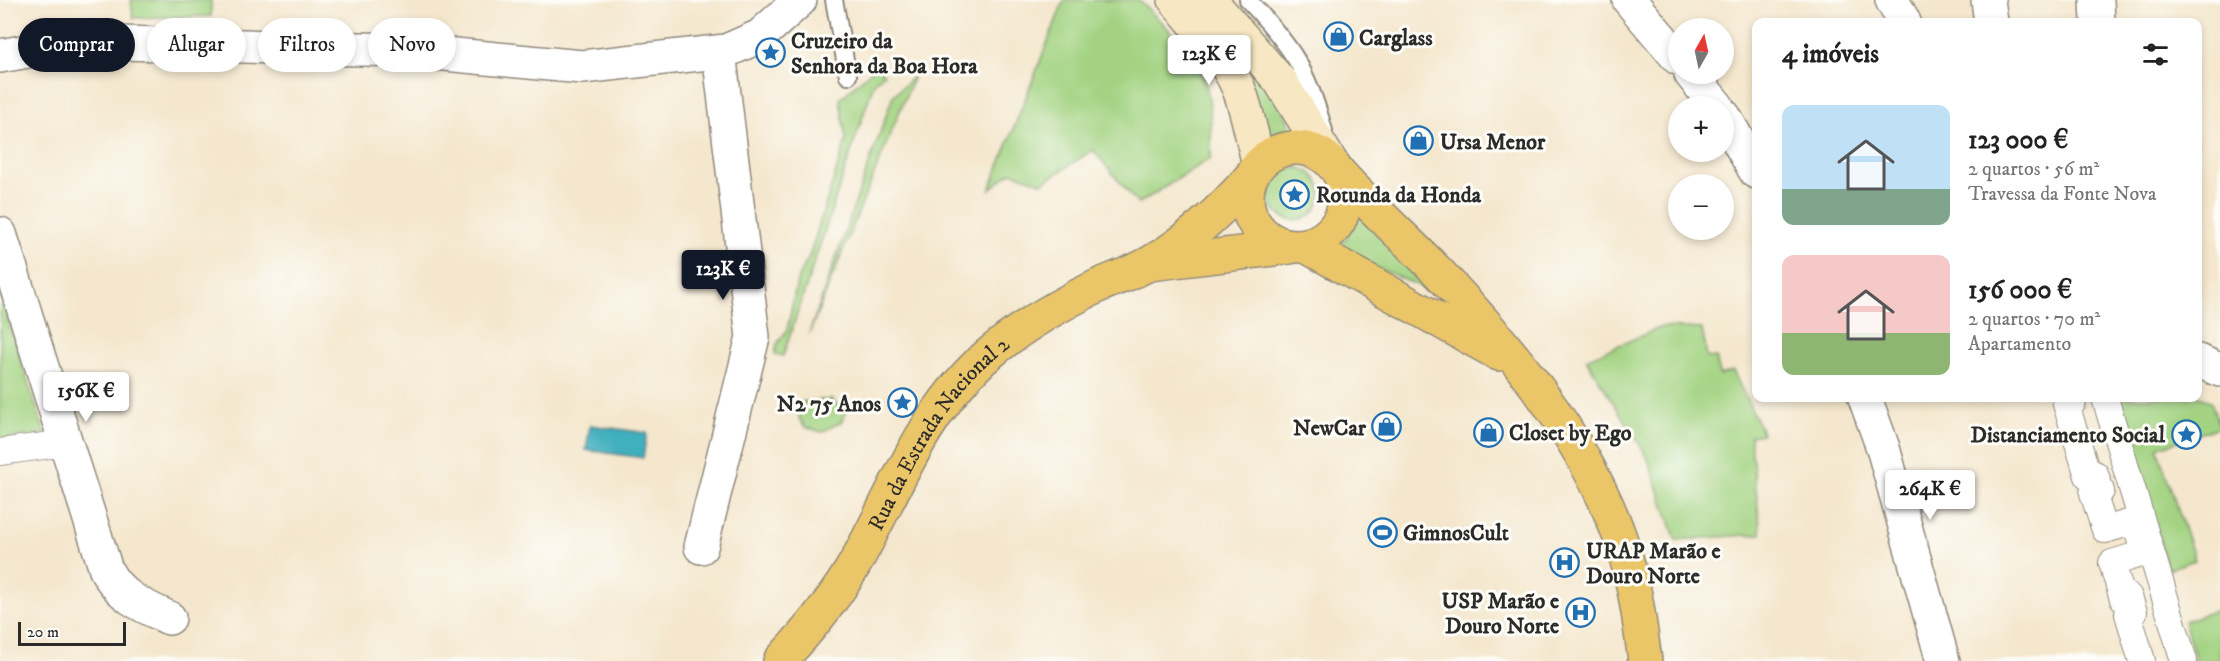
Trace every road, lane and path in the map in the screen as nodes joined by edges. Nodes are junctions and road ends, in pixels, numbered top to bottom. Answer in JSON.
{"nodes":[{"id":1,"x":800,"y":0,"type":"edge"},
{"id":2,"x":834,"y":0,"type":"edge"},
{"id":3,"x":1175,"y":0,"type":"edge"},
{"id":4,"x":1210,"y":0,"type":"edge"},
{"id":5,"x":1248,"y":0,"type":"edge"},
{"id":6,"x":1629,"y":0,"type":"edge"},
{"id":7,"x":1892,"y":0,"type":"edge"},
{"id":8,"x":1988,"y":0,"type":"edge"},
{"id":9,"x":2097,"y":0,"type":"edge"},
{"id":10,"x":1902,"y":18,"type":"edge"},
{"id":11,"x":1990,"y":18,"type":"edge"},
{"id":12,"x":2098,"y":18,"type":"edge"},
{"id":13,"x":1668,"y":46,"type":"edge"},
{"id":14,"x":719,"y":52,"type":"junction"},
{"id":15,"x":0,"y":56,"type":"edge"},
{"id":16,"x":848,"y":76,"type":"dead end"},
{"id":17,"x":1699,"y":84,"type":"edge"},
{"id":18,"x":1709,"y":96,"type":"edge"},
{"id":19,"x":1734,"y":134,"type":"edge"},
{"id":20,"x":1752,"y":165,"type":"edge"},
{"id":21,"x":1336,"y":169,"type":"junction"},
{"id":22,"x":1254,"y":171,"type":"junction"},
{"id":23,"x":0,"y":234,"type":"edge"},
{"id":24,"x":1298,"y":246,"type":"junction"},
{"id":25,"x":1148,"y":264,"type":"junction"},
{"id":26,"x":2202,"y":362,"type":"edge"},
{"id":27,"x":1521,"y":367,"type":"junction"},
{"id":28,"x":2220,"y":370,"type":"edge"},
{"id":29,"x":1866,"y":402,"type":"edge"},
{"id":30,"x":2073,"y":402,"type":"edge"},
{"id":31,"x":2106,"y":402,"type":"edge"},
{"id":32,"x":2118,"y":402,"type":"edge"},
{"id":33,"x":65,"y":443,"type":"junction"},
{"id":34,"x":0,"y":452,"type":"edge"},
{"id":35,"x":702,"y":547,"type":"dead end"},
{"id":36,"x":169,"y":618,"type":"dead end"},
{"id":37,"x":780,"y":661,"type":"edge"},
{"id":38,"x":1645,"y":661,"type":"edge"},
{"id":39,"x":1943,"y":661,"type":"edge"},
{"id":40,"x":2142,"y":661,"type":"edge"},
{"id":41,"x":2184,"y":661,"type":"edge"},
{"id":42,"x":2196,"y":661,"type":"edge"}],
"edges":[{"from":1,"to":14,"type":"street"},
{"from":2,"to":16,"type":"lane"},
{"from":3,"to":22,"type":"main road"},
{"from":4,"to":21,"type":"main road"},
{"from":5,"to":21,"type":"lane"},
{"from":6,"to":13,"type":"street"},
{"from":7,"to":10,"type":"street"},
{"from":8,"to":11,"type":"street"},
{"from":9,"to":12,"type":"street"},
{"from":14,"to":15,"type":"street"},
{"from":14,"to":35,"type":"street"},
{"from":17,"to":18,"type":"street"},
{"from":19,"to":20,"type":"street"},
{"from":21,"to":22,"type":"main road"},
{"from":21,"to":24,"type":"main road"},
{"from":21,"to":27,"type":"main road"},
{"from":22,"to":24,"type":"main road"},
{"from":22,"to":25,"type":"main road"},
{"from":23,"to":33,"type":"street"},
{"from":24,"to":25,"type":"main road"},
{"from":24,"to":27,"type":"main road"},
{"from":25,"to":37,"type":"main road","name":"Rua da Estrada Nacional 2"},
{"from":26,"to":28,"type":"street"},
{"from":27,"to":38,"type":"main road"},
{"from":29,"to":39,"type":"street"},
{"from":30,"to":40,"type":"street"},
{"from":31,"to":41,"type":"street"},
{"from":32,"to":42,"type":"street"},
{"from":33,"to":34,"type":"street"},
{"from":33,"to":36,"type":"street"}]}
